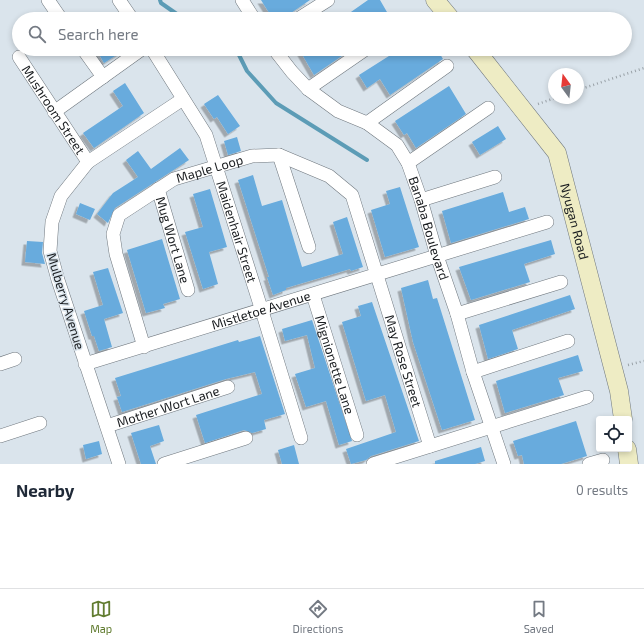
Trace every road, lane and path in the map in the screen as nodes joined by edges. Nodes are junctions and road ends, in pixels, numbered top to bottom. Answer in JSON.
{"nodes":[{"id":1,"x":48,"y":0,"type":"edge"},
{"id":2,"x":119,"y":0,"type":"edge"},
{"id":3,"x":242,"y":0,"type":"edge"},
{"id":4,"x":328,"y":0,"type":"edge"},
{"id":5,"x":435,"y":0,"type":"edge"},
{"id":6,"x":56,"y":12,"type":"edge"},
{"id":7,"x":127,"y":12,"type":"edge"},
{"id":8,"x":250,"y":12,"type":"edge"},
{"id":9,"x":309,"y":12,"type":"edge"},
{"id":10,"x":445,"y":12,"type":"edge"},
{"id":11,"x":88,"y":56,"type":"edge"},
{"id":12,"x":132,"y":56,"type":"edge"},
{"id":13,"x":156,"y":56,"type":"edge"},
{"id":14,"x":279,"y":56,"type":"edge"},
{"id":15,"x":356,"y":56,"type":"edge"},
{"id":16,"x":481,"y":56,"type":"edge"},
{"id":17,"x":19,"y":57,"type":"dead end"},
{"id":18,"x":447,"y":66,"type":"dead end"},
{"id":19,"x":644,"y":68,"type":"edge"},
{"id":20,"x":103,"y":77,"type":"junction"},
{"id":21,"x":584,"y":88,"type":"edge"},
{"id":22,"x":308,"y":89,"type":"junction"},
{"id":23,"x":182,"y":99,"type":"junction"},
{"id":24,"x":488,"y":108,"type":"dead end"},
{"id":25,"x":54,"y":112,"type":"junction"},
{"id":26,"x":367,"y":123,"type":"junction"},
{"id":27,"x":279,"y":155,"type":"junction"},
{"id":28,"x":88,"y":162,"type":"junction"},
{"id":29,"x":408,"y":163,"type":"junction"},
{"id":30,"x":216,"y":166,"type":"junction"},
{"id":31,"x":495,"y":177,"type":"dead end"},
{"id":32,"x":158,"y":189,"type":"junction"},
{"id":33,"x":421,"y":200,"type":"junction"},
{"id":34,"x":547,"y":222,"type":"dead end"},
{"id":35,"x":309,"y":247,"type":"dead end"},
{"id":36,"x":437,"y":256,"type":"junction"},
{"id":37,"x":376,"y":275,"type":"junction"},
{"id":38,"x":561,"y":282,"type":"dead end"},
{"id":39,"x":188,"y":290,"type":"dead end"},
{"id":40,"x":313,"y":295,"type":"junction"},
{"id":41,"x":262,"y":311,"type":"junction"},
{"id":42,"x":457,"y":314,"type":"junction"},
{"id":43,"x":568,"y":341,"type":"dead end"},
{"id":44,"x":144,"y":346,"type":"junction"},
{"id":45,"x":15,"y":359,"type":"dead end"},
{"id":46,"x":0,"y":364,"type":"edge"},
{"id":47,"x":86,"y":364,"type":"junction"},
{"id":48,"x":473,"y":372,"type":"junction"},
{"id":49,"x":228,"y":387,"type":"dead end"},
{"id":50,"x":587,"y":397,"type":"dead end"},
{"id":51,"x":623,"y":416,"type":"edge"},
{"id":52,"x":40,"y":423,"type":"dead end"},
{"id":53,"x":107,"y":426,"type":"junction"},
{"id":54,"x":491,"y":427,"type":"junction"},
{"id":55,"x":357,"y":435,"type":"dead end"},
{"id":56,"x":0,"y":436,"type":"edge"},
{"id":57,"x":246,"y":438,"type":"dead end"},
{"id":58,"x":301,"y":438,"type":"dead end"},
{"id":59,"x":430,"y":446,"type":"junction"},
{"id":60,"x":627,"y":452,"type":"edge"},
{"id":61,"x":602,"y":460,"type":"dead end"},
{"id":62,"x":119,"y":464,"type":"edge"},
{"id":63,"x":164,"y":464,"type":"edge"},
{"id":64,"x":373,"y":464,"type":"edge"},
{"id":65,"x":504,"y":464,"type":"edge"},
{"id":66,"x":589,"y":464,"type":"edge"},
{"id":67,"x":629,"y":464,"type":"edge"}],
"edges":[{"from":1,"to":6,"type":"street"},
{"from":2,"to":7,"type":"street"},
{"from":3,"to":8,"type":"street"},
{"from":4,"to":9,"type":"street"},
{"from":5,"to":10,"type":"main road"},
{"from":11,"to":20,"type":"street"},
{"from":12,"to":20,"type":"street"},
{"from":13,"to":23,"type":"street","name":"Maidenhair Street"},
{"from":14,"to":22,"type":"street","name":"Banaba Boulevard"},
{"from":15,"to":22,"type":"street"},
{"from":16,"to":51,"type":"main road","name":"Nyugan Road"},
{"from":17,"to":25,"type":"street","name":"Mushroom Street"},
{"from":18,"to":26,"type":"street"},
{"from":19,"to":21,"type":"path"},
{"from":20,"to":25,"type":"street"},
{"from":22,"to":26,"type":"street","name":"Banaba Boulevard"},
{"from":23,"to":28,"type":"street","name":"Mulberry Avenue"},
{"from":23,"to":30,"type":"street","name":"Maidenhair Street"},
{"from":24,"to":29,"type":"street"},
{"from":25,"to":28,"type":"street","name":"Mushroom Street"},
{"from":26,"to":29,"type":"street","name":"Banaba Boulevard"},
{"from":27,"to":30,"type":"street","name":"Maple Loop"},
{"from":27,"to":35,"type":"street"},
{"from":27,"to":37,"type":"street","name":"Maple Loop"},
{"from":28,"to":47,"type":"street","name":"Mulberry Avenue"},
{"from":29,"to":33,"type":"street","name":"Banaba Boulevard"},
{"from":30,"to":32,"type":"street","name":"Maple Loop"},
{"from":30,"to":41,"type":"street","name":"Maidenhair Street"},
{"from":31,"to":33,"type":"street"},
{"from":32,"to":39,"type":"street","name":"Mug Wort Lane"},
{"from":32,"to":44,"type":"street","name":"Maple Loop"},
{"from":33,"to":36,"type":"street","name":"Banaba Boulevard"},
{"from":34,"to":36,"type":"street","name":"Mistletoe Avenue"},
{"from":36,"to":37,"type":"street","name":"Mistletoe Avenue"},
{"from":36,"to":42,"type":"street","name":"Banaba Boulevard"},
{"from":37,"to":40,"type":"street","name":"Mistletoe Avenue"},
{"from":37,"to":59,"type":"street","name":"May Rose Street"},
{"from":38,"to":42,"type":"street"},
{"from":40,"to":41,"type":"street","name":"Mistletoe Avenue"},
{"from":40,"to":55,"type":"street","name":"Mignionette Lane"},
{"from":41,"to":44,"type":"street","name":"Mistletoe Avenue"},
{"from":41,"to":58,"type":"street","name":"Maidenhair Street"},
{"from":42,"to":48,"type":"street","name":"Banaba Boulevard"},
{"from":43,"to":48,"type":"street"},
{"from":44,"to":47,"type":"street","name":"Mistletoe Avenue"},
{"from":45,"to":46,"type":"street"},
{"from":47,"to":53,"type":"street","name":"Mulberry Avenue"},
{"from":48,"to":54,"type":"street","name":"Banaba Boulevard"},
{"from":49,"to":53,"type":"street","name":"Mother Wort Lane"},
{"from":50,"to":54,"type":"street"},
{"from":52,"to":56,"type":"street"},
{"from":53,"to":62,"type":"street","name":"Mulberry Avenue"},
{"from":54,"to":59,"type":"street"},
{"from":54,"to":65,"type":"street","name":"Banaba Boulevard"},
{"from":57,"to":63,"type":"street"},
{"from":59,"to":64,"type":"street"},
{"from":60,"to":67,"type":"main road"},
{"from":61,"to":66,"type":"street"}]}
